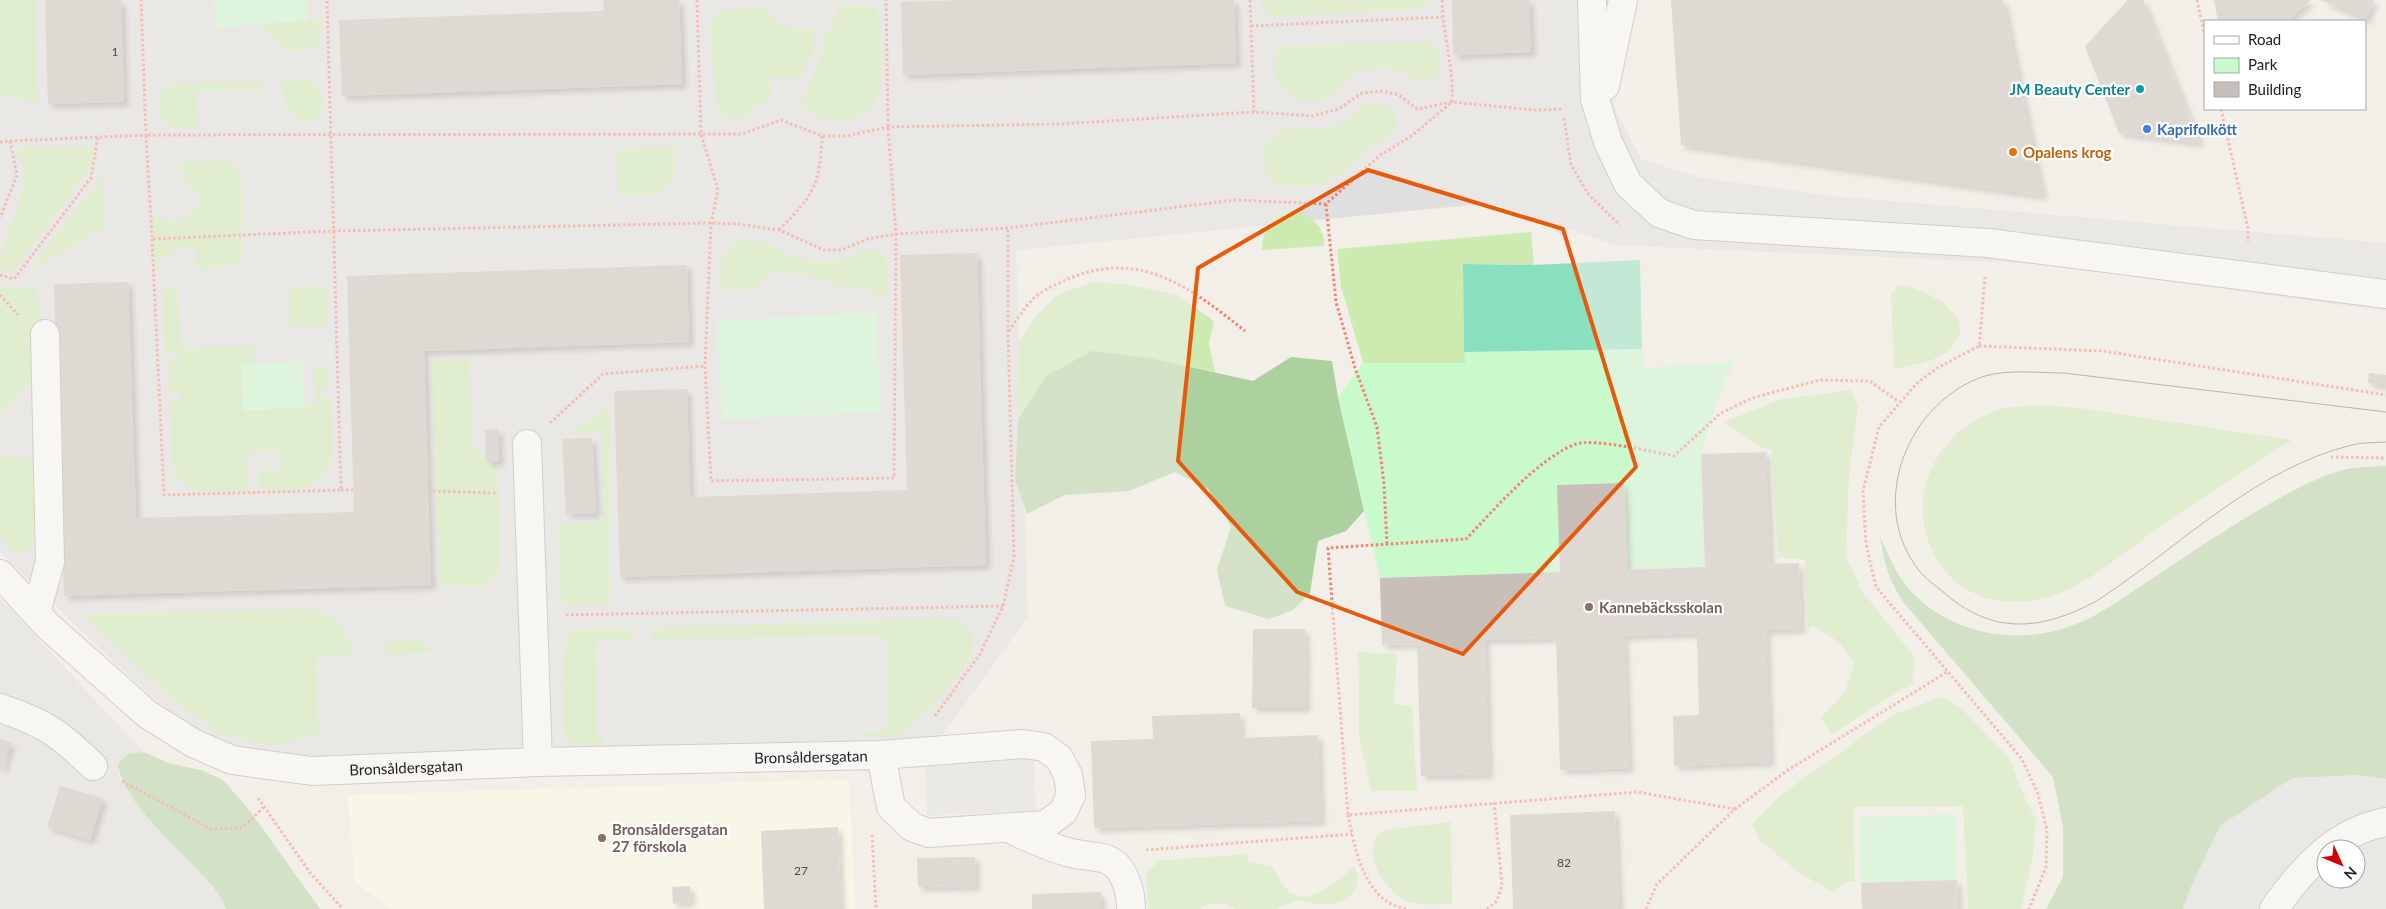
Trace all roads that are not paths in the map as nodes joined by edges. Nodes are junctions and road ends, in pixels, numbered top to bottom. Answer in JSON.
{"nodes":[{"id":1,"x":1592,"y":0,"type":"edge"},
{"id":2,"x":1623,"y":0,"type":"edge"},
{"id":3,"x":1599,"y":114,"type":"junction"},
{"id":4,"x":2386,"y":294,"type":"edge"},
{"id":5,"x":45,"y":334,"type":"dead end"},
{"id":6,"x":527,"y":444,"type":"road end"},
{"id":7,"x":0,"y":574,"type":"edge"},
{"id":8,"x":36,"y":613,"type":"junction"},
{"id":9,"x":0,"y":708,"type":"edge"},
{"id":10,"x":882,"y":755,"type":"junction"},
{"id":11,"x":538,"y":762,"type":"junction"},
{"id":12,"x":93,"y":766,"type":"road end"},
{"id":13,"x":2386,"y":822,"type":"edge"},
{"id":14,"x":1007,"y":828,"type":"junction"},
{"id":15,"x":1131,"y":909,"type":"edge"},
{"id":16,"x":2274,"y":909,"type":"edge"}],
"edges":[{"from":1,"to":3,"type":"street"},
{"from":2,"to":3,"type":"street"},
{"from":3,"to":4,"type":"street"},
{"from":5,"to":8,"type":"street"},
{"from":6,"to":11,"type":"street"},
{"from":7,"to":8,"type":"street","name":"Bronsåldersgatan"},
{"from":8,"to":11,"type":"street","name":"Bronsåldersgatan"},
{"from":9,"to":12,"type":"street"},
{"from":10,"to":11,"type":"street","name":"Bronsåldersgatan"},
{"from":10,"to":14,"type":"street","name":"Bronsåldersgatan"},
{"from":10,"to":14,"type":"street","name":"Bronsåldersgatan"},
{"from":13,"to":16,"type":"street"},
{"from":14,"to":15,"type":"street"}]}
